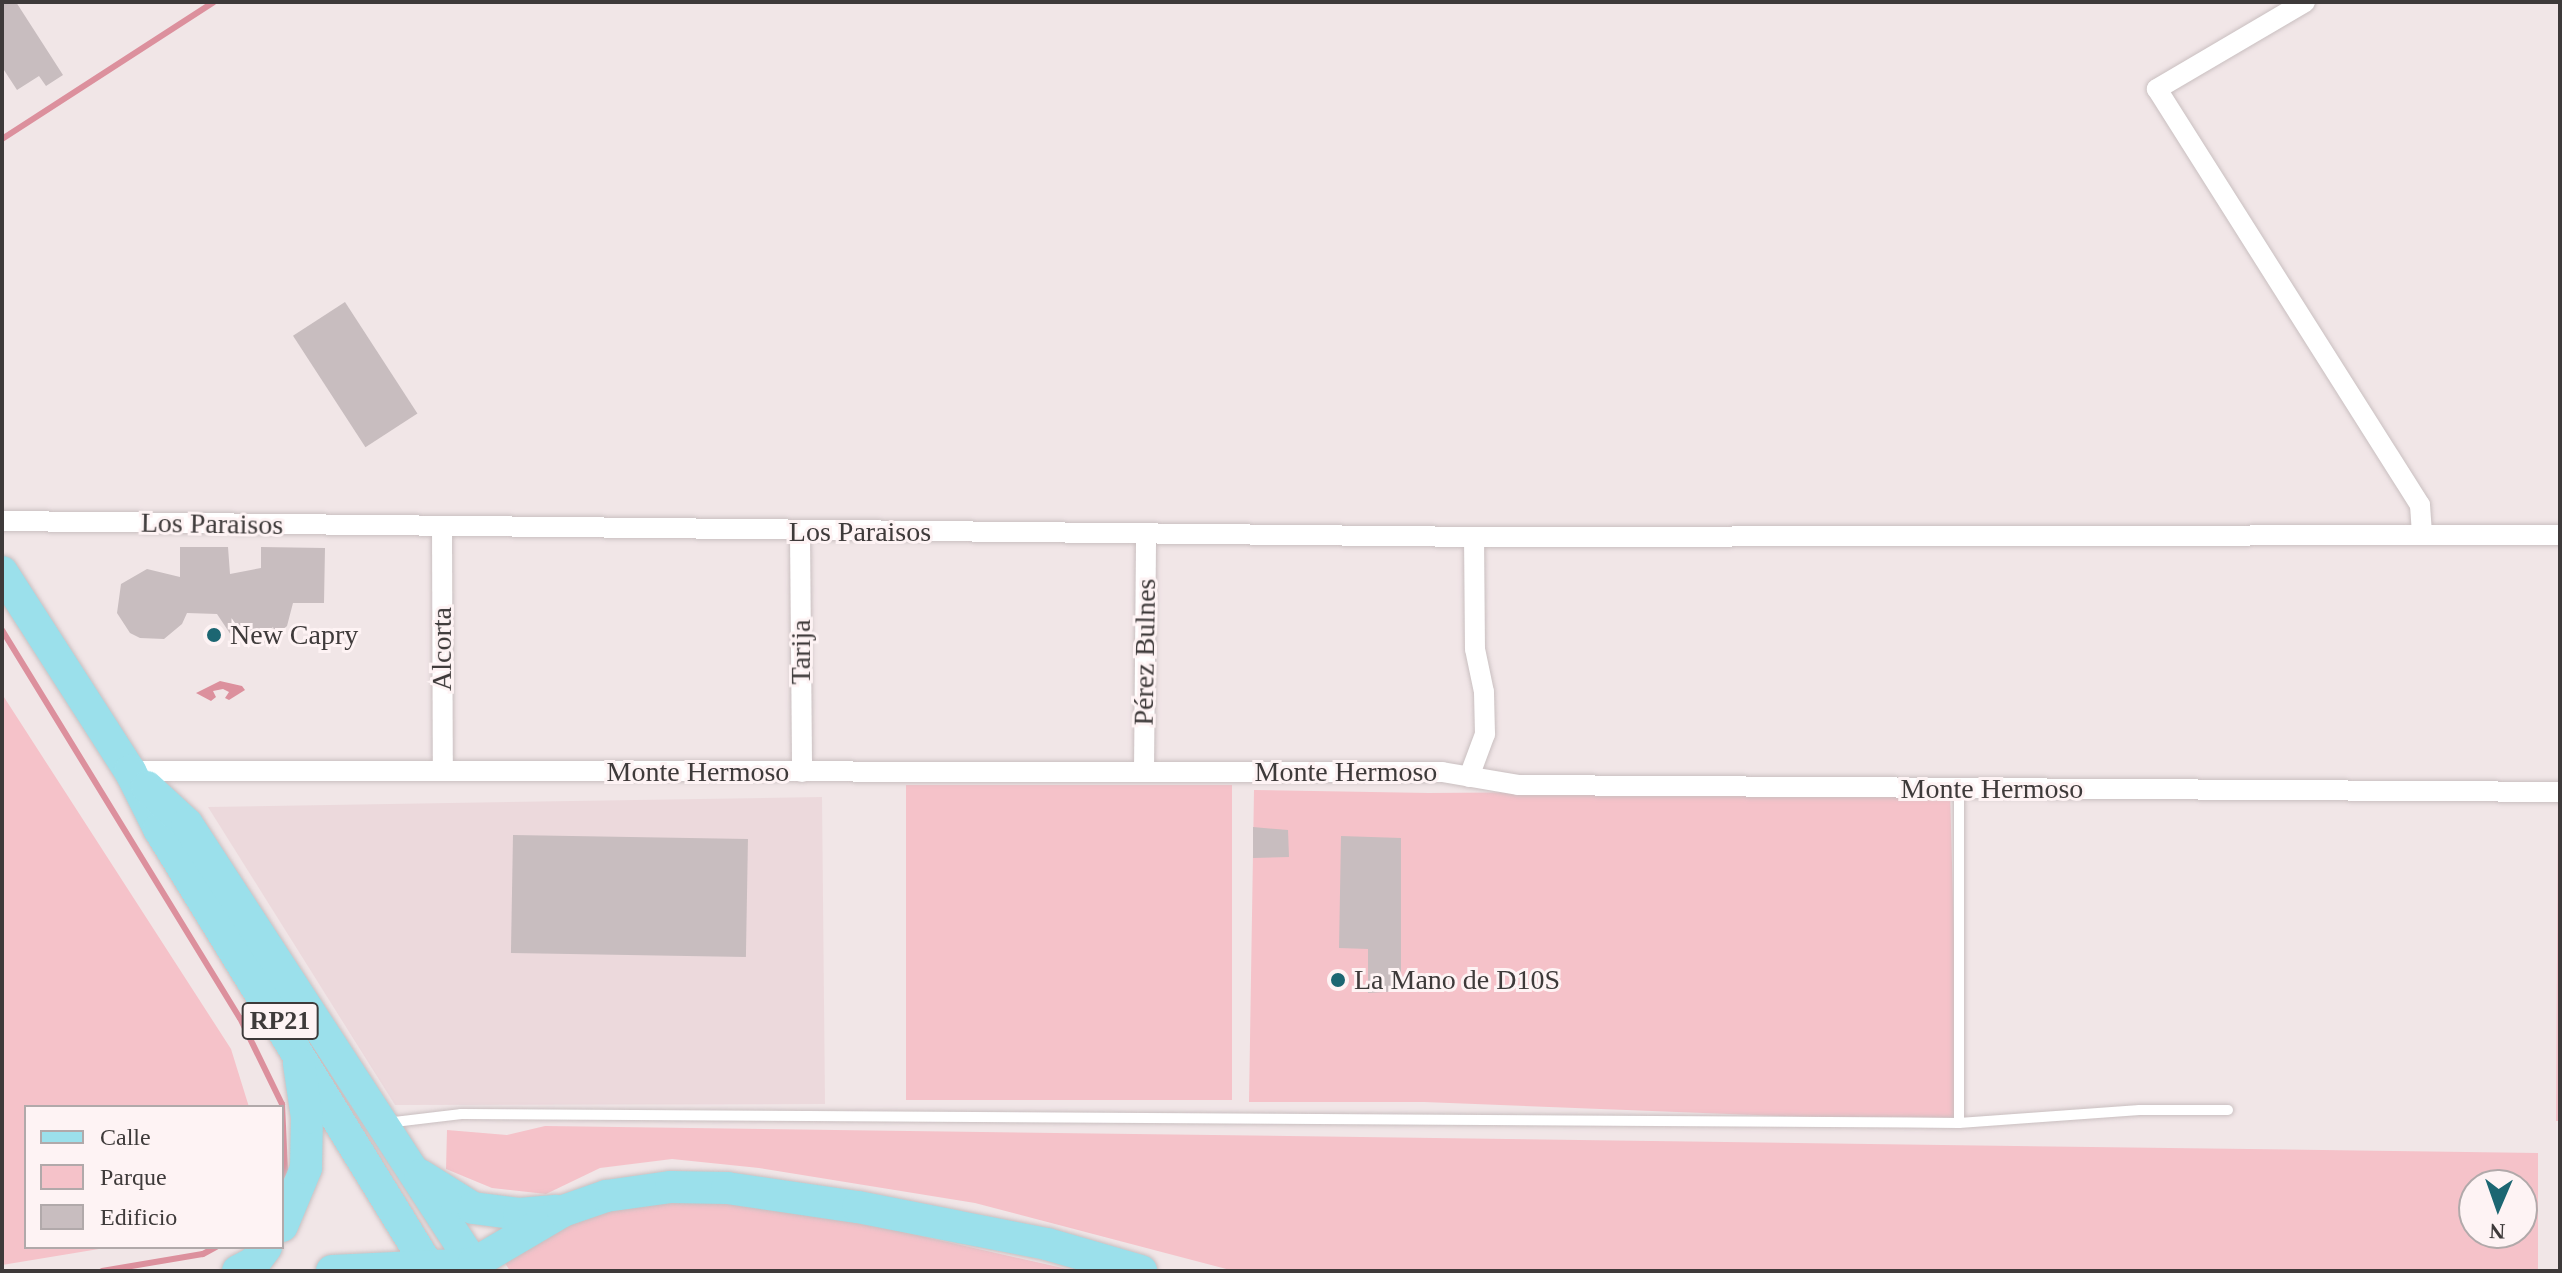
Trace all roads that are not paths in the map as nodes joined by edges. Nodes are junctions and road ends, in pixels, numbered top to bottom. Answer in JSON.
{"nodes":[{"id":1,"x":2305,"y":2,"type":"edge"},
{"id":2,"x":2,"y":521,"type":"edge"},
{"id":3,"x":442,"y":527,"type":"junction"},
{"id":4,"x":800,"y":532,"type":"junction"},
{"id":5,"x":1146,"y":533,"type":"junction"},
{"id":6,"x":2422,"y":535,"type":"junction"},
{"id":7,"x":2560,"y":535,"type":"edge"},
{"id":8,"x":1474,"y":537,"type":"junction"},
{"id":9,"x":2,"y":572,"type":"edge"},
{"id":10,"x":130,"y":771,"type":"junction"},
{"id":11,"x":443,"y":771,"type":"junction"},
{"id":12,"x":802,"y":772,"type":"junction"},
{"id":13,"x":1144,"y":772,"type":"junction"},
{"id":14,"x":1469,"y":777,"type":"junction"},
{"id":15,"x":1959,"y":789,"type":"junction"},
{"id":16,"x":2560,"y":792,"type":"edge"},
{"id":17,"x":297,"y":1049,"type":"junction"},
{"id":18,"x":2228,"y":1110,"type":"dead end"},
{"id":19,"x":380,"y":1123,"type":"junction"},
{"id":20,"x":1959,"y":1123,"type":"junction"},
{"id":21,"x":410,"y":1169,"type":"junction"},
{"id":22,"x":563,"y":1211,"type":"junction"},
{"id":23,"x":284,"y":1221,"type":"edge"},
{"id":24,"x":264,"y":1249,"type":"edge"},
{"id":25,"x":428,"y":1267,"type":"edge"},
{"id":26,"x":476,"y":1267,"type":"edge"},
{"id":27,"x":238,"y":1271,"type":"edge"},
{"id":28,"x":332,"y":1271,"type":"edge"},
{"id":29,"x":1141,"y":1271,"type":"edge"}],
"edges":[{"from":1,"to":6,"type":"street"},
{"from":2,"to":3,"type":"street","name":"Los Paraisos"},
{"from":3,"to":4,"type":"street","name":"Los Paraisos"},
{"from":3,"to":11,"type":"street","name":"Alcorta"},
{"from":4,"to":5,"type":"street","name":"Los Paraisos"},
{"from":4,"to":12,"type":"street","name":"Tarija"},
{"from":5,"to":8,"type":"street","name":"Los Paraisos"},
{"from":5,"to":13,"type":"street","name":"Pérez Bulnes"},
{"from":6,"to":7,"type":"street","name":"Los Paraisos"},
{"from":6,"to":8,"type":"street","name":"Los Paraisos"},
{"from":8,"to":14,"type":"street"},
{"from":9,"to":10,"type":"main road","number":"RP21"},
{"from":10,"to":11,"type":"street","name":"Monte Hermoso"},
{"from":10,"to":17,"type":"main road","number":"RP21"},
{"from":10,"to":19,"type":"main road","number":"RP21"},
{"from":11,"to":12,"type":"street","name":"Monte Hermoso"},
{"from":12,"to":13,"type":"street","name":"Monte Hermoso"},
{"from":13,"to":14,"type":"street","name":"Monte Hermoso"},
{"from":14,"to":15,"type":"street","name":"Monte Hermoso"},
{"from":15,"to":16,"type":"street","name":"Monte Hermoso"},
{"from":15,"to":20,"type":"lane"},
{"from":17,"to":23,"type":"main road"},
{"from":17,"to":25,"type":"main road","number":"RP21"},
{"from":18,"to":20,"type":"lane"},
{"from":19,"to":20,"type":"lane"},
{"from":19,"to":21,"type":"main road","number":"RP21"},
{"from":21,"to":22,"type":"main road"},
{"from":21,"to":26,"type":"main road","number":"RP21"},
{"from":22,"to":26,"type":"main road"},
{"from":22,"to":29,"type":"main road"},
{"from":24,"to":27,"type":"main road"},
{"from":25,"to":26,"type":"main road"},
{"from":25,"to":28,"type":"main road"}]}
